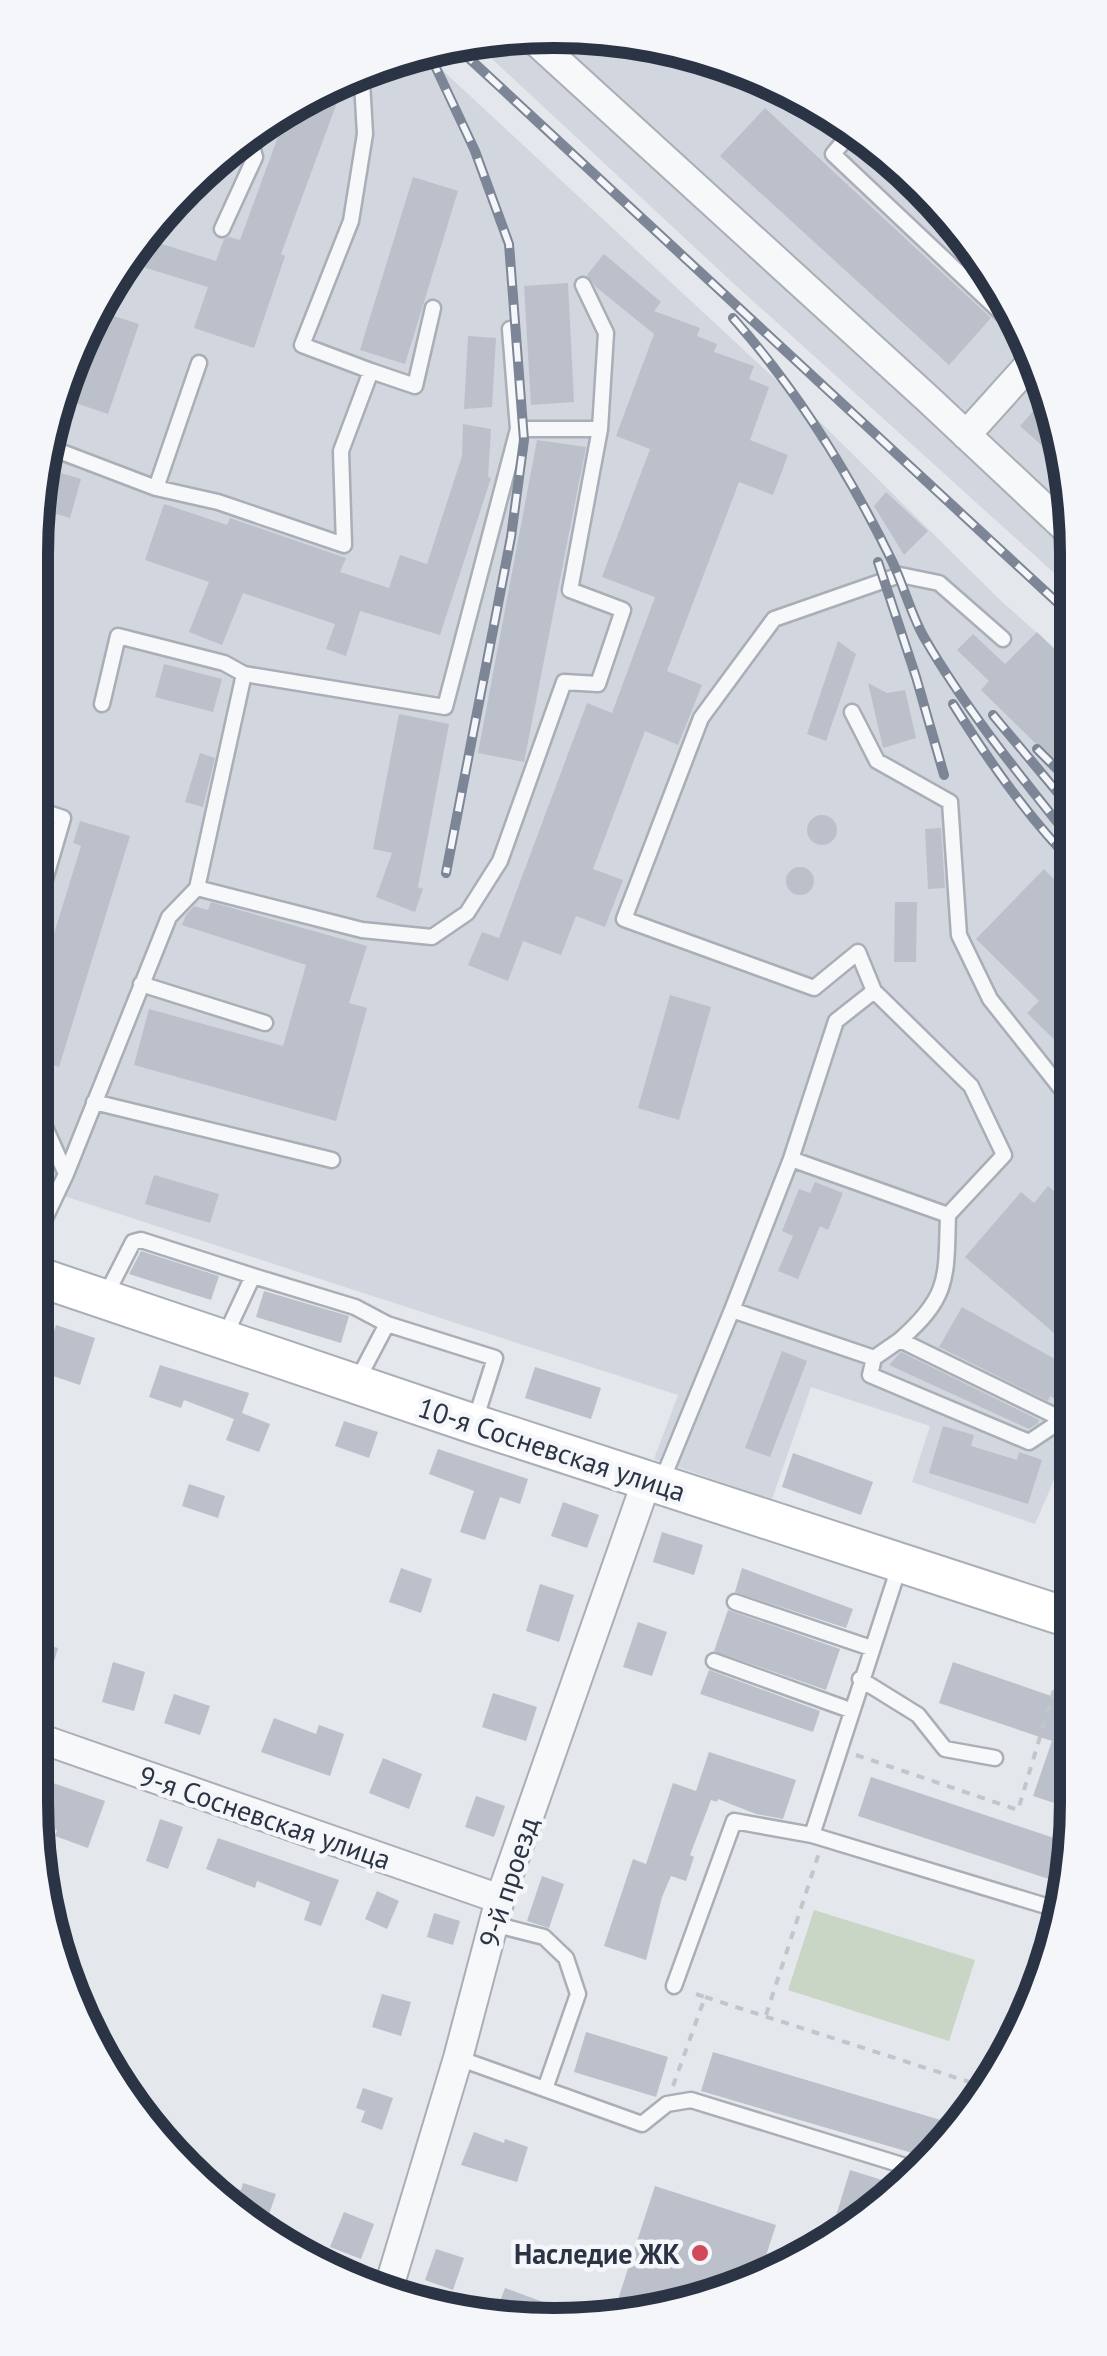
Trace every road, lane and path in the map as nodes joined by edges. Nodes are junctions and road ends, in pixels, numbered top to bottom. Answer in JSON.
{"nodes":[{"id":1,"x":544,"y":48,"type":"edge"},
{"id":2,"x":362,"y":85,"type":"edge"},
{"id":3,"x":845,"y":140,"type":"edge"},
{"id":4,"x":252,"y":147,"type":"edge"},
{"id":5,"x":222,"y":229,"type":"dead end"},
{"id":6,"x":583,"y":285,"type":"dead end"},
{"id":7,"x":995,"y":307,"type":"edge"},
{"id":8,"x":433,"y":308,"type":"dead end"},
{"id":9,"x":510,"y":329,"type":"dead end"},
{"id":10,"x":199,"y":363,"type":"dead end"},
{"id":11,"x":1025,"y":370,"type":"edge"},
{"id":12,"x":372,"y":371,"type":"junction"},
{"id":13,"x":518,"y":429,"type":"junction"},
{"id":14,"x":600,"y":429,"type":"junction"},
{"id":15,"x":966,"y":435,"type":"junction"},
{"id":16,"x":58,"y":451,"type":"edge"},
{"id":17,"x":156,"y":488,"type":"junction"},
{"id":18,"x":1058,"y":522,"type":"edge"},
{"id":19,"x":1004,"y":638,"type":"dead end"},
{"id":20,"x":244,"y":674,"type":"junction"},
{"id":21,"x":102,"y":704,"type":"dead end"},
{"id":22,"x":852,"y":712,"type":"dead end"},
{"id":23,"x":48,"y":813,"type":"edge"},
{"id":24,"x":48,"y":869,"type":"edge"},
{"id":25,"x":197,"y":888,"type":"junction"},
{"id":26,"x":142,"y":984,"type":"junction"},
{"id":27,"x":874,"y":991,"type":"junction"},
{"id":28,"x":264,"y":1022,"type":"dead end"},
{"id":29,"x":1060,"y":1088,"type":"edge"},
{"id":30,"x":94,"y":1102,"type":"junction"},
{"id":31,"x":48,"y":1134,"type":"edge"},
{"id":32,"x":790,"y":1158,"type":"junction"},
{"id":33,"x":332,"y":1160,"type":"dead end"},
{"id":34,"x":66,"y":1174,"type":"junction"},
{"id":35,"x":48,"y":1212,"type":"edge"},
{"id":36,"x":948,"y":1215,"type":"junction"},
{"id":37,"x":253,"y":1276,"type":"junction"},
{"id":38,"x":48,"y":1280,"type":"edge"},
{"id":39,"x":104,"y":1298,"type":"junction"},
{"id":40,"x":732,"y":1310,"type":"junction"},
{"id":41,"x":387,"y":1324,"type":"junction"},
{"id":42,"x":224,"y":1338,"type":"junction"},
{"id":43,"x":900,"y":1340,"type":"junction"},
{"id":44,"x":874,"y":1358,"type":"junction"},
{"id":45,"x":356,"y":1384,"type":"junction"},
{"id":46,"x":1060,"y":1421,"type":"edge"},
{"id":47,"x":474,"y":1424,"type":"junction"},
{"id":48,"x":1060,"y":1427,"type":"edge"},
{"id":49,"x":654,"y":1482,"type":"junction"},
{"id":50,"x":900,"y":1564,"type":"junction"},
{"id":51,"x":735,"y":1602,"type":"dead end"},
{"id":52,"x":1060,"y":1615,"type":"edge"},
{"id":53,"x":871,"y":1648,"type":"junction"},
{"id":54,"x":714,"y":1661,"type":"dead end"},
{"id":55,"x":860,"y":1678,"type":"junction"},
{"id":56,"x":850,"y":1710,"type":"junction"},
{"id":57,"x":48,"y":1743,"type":"edge"},
{"id":58,"x":995,"y":1758,"type":"dead end"},
{"id":59,"x":818,"y":1837,"type":"junction"},
{"id":60,"x":1048,"y":1908,"type":"edge"},
{"id":61,"x":497,"y":1911,"type":"junction"},
{"id":62,"x":674,"y":1986,"type":"joint"},
{"id":63,"x":705,"y":1997,"type":"junction"},
{"id":64,"x":766,"y":2016,"type":"junction"},
{"id":65,"x":458,"y":2058,"type":"junction"},
{"id":66,"x":975,"y":2083,"type":"edge"},
{"id":67,"x":544,"y":2089,"type":"junction"},
{"id":68,"x":666,"y":2104,"type":"junction"},
{"id":69,"x":905,"y":2166,"type":"edge"},
{"id":70,"x":390,"y":2282,"type":"edge"}],
"edges":[{"from":1,"to":15,"type":"street"},
{"from":2,"to":12,"type":"lane"},
{"from":3,"to":7,"type":"lane"},
{"from":4,"to":5,"type":"lane"},
{"from":6,"to":14,"type":"lane"},
{"from":8,"to":12,"type":"lane"},
{"from":9,"to":13,"type":"lane"},
{"from":10,"to":17,"type":"lane"},
{"from":11,"to":15,"type":"street"},
{"from":12,"to":17,"type":"lane"},
{"from":13,"to":14,"type":"lane"},
{"from":13,"to":20,"type":"lane"},
{"from":14,"to":25,"type":"lane"},
{"from":15,"to":18,"type":"street"},
{"from":16,"to":17,"type":"lane"},
{"from":19,"to":27,"type":"lane"},
{"from":20,"to":21,"type":"lane"},
{"from":20,"to":25,"type":"lane"},
{"from":22,"to":29,"type":"lane"},
{"from":23,"to":24,"type":"lane"},
{"from":25,"to":26,"type":"lane"},
{"from":26,"to":28,"type":"lane"},
{"from":26,"to":30,"type":"lane"},
{"from":27,"to":32,"type":"lane"},
{"from":27,"to":36,"type":"lane"},
{"from":30,"to":33,"type":"lane"},
{"from":30,"to":34,"type":"lane"},
{"from":31,"to":34,"type":"lane"},
{"from":32,"to":36,"type":"lane"},
{"from":32,"to":40,"type":"lane"},
{"from":34,"to":35,"type":"lane"},
{"from":36,"to":43,"type":"lane"},
{"from":37,"to":39,"type":"lane"},
{"from":37,"to":41,"type":"lane"},
{"from":37,"to":42,"type":"lane"},
{"from":38,"to":39,"type":"street","name":"10-я Сосневская улица"},
{"from":39,"to":42,"type":"street","name":"10-я Сосневская улица"},
{"from":40,"to":44,"type":"lane"},
{"from":40,"to":49,"type":"lane"},
{"from":41,"to":45,"type":"lane"},
{"from":41,"to":47,"type":"lane"},
{"from":42,"to":45,"type":"street","name":"10-я Сосневская улица"},
{"from":43,"to":44,"type":"lane"},
{"from":43,"to":46,"type":"lane"},
{"from":44,"to":48,"type":"lane"},
{"from":45,"to":47,"type":"street","name":"10-я Сосневская улица"},
{"from":47,"to":49,"type":"street","name":"10-я Сосневская улица"},
{"from":49,"to":50,"type":"street","name":"10-я Сосневская улица"},
{"from":49,"to":61,"type":"street","name":"9-й проезд"},
{"from":50,"to":52,"type":"street","name":"10-я Сосневская улица"},
{"from":50,"to":53,"type":"lane"},
{"from":51,"to":53,"type":"lane"},
{"from":53,"to":55,"type":"lane"},
{"from":54,"to":56,"type":"lane"},
{"from":55,"to":56,"type":"lane"},
{"from":55,"to":58,"type":"lane"},
{"from":56,"to":59,"type":"lane"},
{"from":57,"to":61,"type":"street","name":"9-я Сосневская улица"},
{"from":59,"to":60,"type":"lane"},
{"from":59,"to":62,"type":"lane"},
{"from":59,"to":64,"type":"path"},
{"from":61,"to":65,"type":"street","name":"9-й проезд"},
{"from":61,"to":67,"type":"lane"},
{"from":62,"to":63,"type":"path"},
{"from":63,"to":64,"type":"path"},
{"from":63,"to":68,"type":"path"},
{"from":64,"to":66,"type":"path"},
{"from":65,"to":67,"type":"lane"},
{"from":65,"to":70,"type":"street","name":"9-й проезд"},
{"from":67,"to":68,"type":"lane"},
{"from":68,"to":69,"type":"lane"}]}
